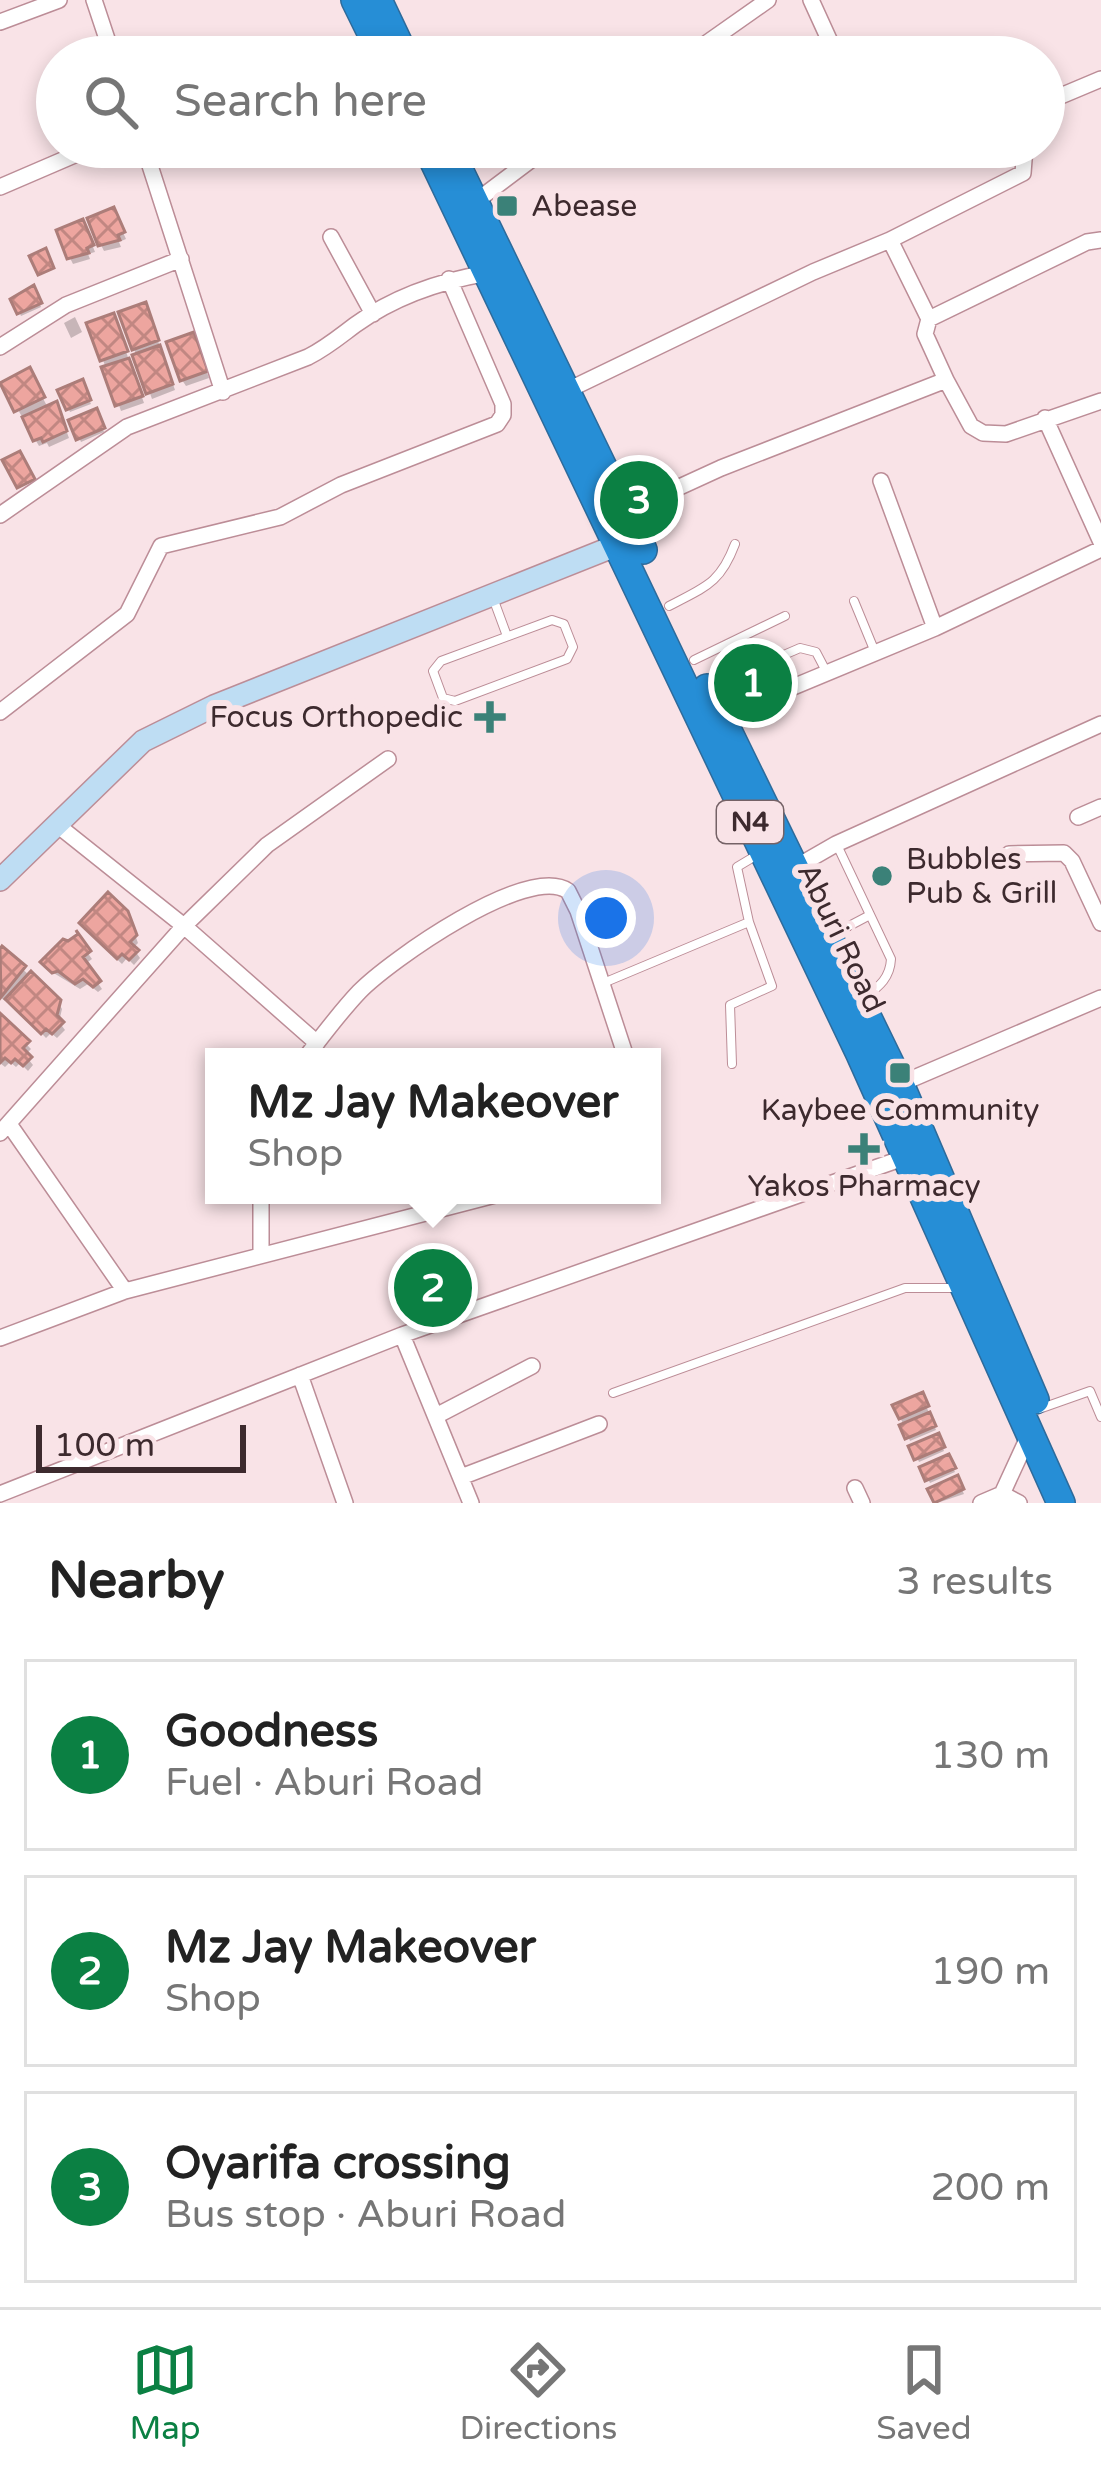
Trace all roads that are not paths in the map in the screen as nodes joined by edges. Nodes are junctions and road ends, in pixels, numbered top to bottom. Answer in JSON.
{"nodes":[{"id":1,"x":59,"y":0,"type":"edge"},
{"id":2,"x":94,"y":0,"type":"edge"},
{"id":3,"x":356,"y":0,"type":"edge"},
{"id":4,"x":378,"y":0,"type":"edge"},
{"id":5,"x":768,"y":0,"type":"edge"},
{"id":6,"x":811,"y":0,"type":"edge"},
{"id":7,"x":0,"y":22,"type":"edge"},
{"id":8,"x":106,"y":36,"type":"edge"},
{"id":9,"x":373,"y":36,"type":"edge"},
{"id":10,"x":396,"y":36,"type":"edge"},
{"id":11,"x":717,"y":36,"type":"edge"},
{"id":12,"x":827,"y":36,"type":"edge"},
{"id":13,"x":1101,"y":79,"type":"edge"},
{"id":14,"x":1065,"y":94,"type":"edge"},
{"id":15,"x":44,"y":168,"type":"edge"},
{"id":16,"x":151,"y":168,"type":"edge"},
{"id":17,"x":437,"y":168,"type":"edge"},
{"id":18,"x":458,"y":168,"type":"edge"},
{"id":19,"x":520,"y":168,"type":"edge"},
{"id":20,"x":1023,"y":168,"type":"edge"},
{"id":21,"x":0,"y":187,"type":"edge"},
{"id":22,"x":475,"y":202,"type":"junction"},
{"id":23,"x":332,"y":237,"type":"dead end"},
{"id":24,"x":890,"y":240,"type":"junction"},
{"id":25,"x":1101,"y":240,"type":"edge"},
{"id":26,"x":181,"y":259,"type":"junction"},
{"id":27,"x":488,"y":273,"type":"junction"},
{"id":28,"x":449,"y":279,"type":"junction"},
{"id":29,"x":373,"y":314,"type":"junction"},
{"id":30,"x":929,"y":319,"type":"junction"},
{"id":31,"x":0,"y":347,"type":"edge"},
{"id":32,"x":946,"y":380,"type":"junction"},
{"id":33,"x":223,"y":392,"type":"junction"},
{"id":34,"x":566,"y":392,"type":"junction"},
{"id":35,"x":1101,"y":401,"type":"edge"},
{"id":36,"x":1045,"y":418,"type":"junction"},
{"id":37,"x":881,"y":482,"type":"dead end"},
{"id":38,"x":625,"y":512,"type":"junction"},
{"id":39,"x":0,"y":515,"type":"edge"},
{"id":40,"x":620,"y":544,"type":"junction"},
{"id":41,"x":735,"y":544,"type":"dead end"},
{"id":42,"x":1101,"y":546,"type":"edge"},
{"id":43,"x":493,"y":598,"type":"junction"},
{"id":44,"x":854,"y":601,"type":"dead end"},
{"id":45,"x":669,"y":605,"type":"junction"},
{"id":46,"x":785,"y":616,"type":"dead end"},
{"id":47,"x":935,"y":628,"type":"junction"},
{"id":48,"x":507,"y":636,"type":"junction"},
{"id":49,"x":876,"y":654,"type":"junction"},
{"id":50,"x":694,"y":660,"type":"junction"},
{"id":51,"x":744,"y":672,"type":"junction"},
{"id":52,"x":827,"y":674,"type":"junction"},
{"id":53,"x":707,"y":688,"type":"junction"},
{"id":54,"x":757,"y":703,"type":"junction"},
{"id":55,"x":0,"y":712,"type":"edge"},
{"id":56,"x":722,"y":717,"type":"junction"},
{"id":57,"x":1101,"y":724,"type":"edge"},
{"id":58,"x":388,"y":759,"type":"dead end"},
{"id":59,"x":1101,"y":807,"type":"edge"},
{"id":60,"x":1078,"y":817,"type":"dead end"},
{"id":61,"x":56,"y":824,"type":"junction"},
{"id":62,"x":836,"y":844,"type":"junction"},
{"id":63,"x":781,"y":853,"type":"junction"},
{"id":64,"x":1009,"y":854,"type":"dead end"},
{"id":65,"x":0,"y":880,"type":"edge"},
{"id":66,"x":870,"y":915,"type":"junction"},
{"id":67,"x":749,"y":922,"type":"junction"},
{"id":68,"x":1101,"y":923,"type":"edge"},
{"id":69,"x":184,"y":926,"type":"junction"},
{"id":70,"x":830,"y":937,"type":"junction"},
{"id":71,"x":600,"y":985,"type":"junction"},
{"id":72,"x":1101,"y":998,"type":"edge"},
{"id":73,"x":861,"y":1000,"type":"junction"},
{"id":74,"x":317,"y":1042,"type":"junction"},
{"id":75,"x":313,"y":1048,"type":"edge"},
{"id":76,"x":623,"y":1048,"type":"edge"},
{"id":77,"x":732,"y":1064,"type":"dead end"},
{"id":78,"x":900,"y":1084,"type":"junction"},
{"id":79,"x":4,"y":1128,"type":"edge"},
{"id":80,"x":906,"y":1157,"type":"junction"},
{"id":81,"x":261,"y":1204,"type":"edge"},
{"id":82,"x":459,"y":1204,"type":"edge"},
{"id":83,"x":261,"y":1253,"type":"junction"},
{"id":84,"x":965,"y":1288,"type":"junction"},
{"id":85,"x":125,"y":1291,"type":"junction"},
{"id":86,"x":402,"y":1335,"type":"junction"},
{"id":87,"x":0,"y":1338,"type":"edge"},
{"id":88,"x":532,"y":1366,"type":"dead end"},
{"id":89,"x":300,"y":1375,"type":"junction"},
{"id":90,"x":1101,"y":1388,"type":"edge"},
{"id":91,"x":1090,"y":1391,"type":"junction"},
{"id":92,"x":613,"y":1393,"type":"dead end"},
{"id":93,"x":436,"y":1416,"type":"junction"},
{"id":94,"x":1101,"y":1417,"type":"edge"},
{"id":95,"x":1035,"y":1421,"type":"junction"},
{"id":96,"x":599,"y":1424,"type":"dead end"},
{"id":97,"x":461,"y":1477,"type":"junction"},
{"id":98,"x":0,"y":1494,"type":"edge"},
{"id":99,"x":1002,"y":1494,"type":"junction"},
{"id":100,"x":346,"y":1503,"type":"edge"},
{"id":101,"x":471,"y":1503,"type":"edge"},
{"id":102,"x":981,"y":1503,"type":"edge"},
{"id":103,"x":1019,"y":1503,"type":"edge"},
{"id":104,"x":1060,"y":1503,"type":"edge"},
{"id":105,"x":1079,"y":1503,"type":"edge"}],
"edges":[{"from":1,"to":7,"type":"street"},
{"from":2,"to":8,"type":"street"},
{"from":3,"to":9,"type":"highway"},
{"from":4,"to":10,"type":"highway"},
{"from":5,"to":11,"type":"street"},
{"from":6,"to":12,"type":"street"},
{"from":13,"to":14,"type":"street"},
{"from":15,"to":21,"type":"street"},
{"from":16,"to":26,"type":"street"},
{"from":17,"to":27,"type":"highway","name":"Aburi Road","number":"N4"},
{"from":18,"to":22,"type":"highway","name":"Aburi Road","number":"N4"},
{"from":19,"to":22,"type":"street"},
{"from":20,"to":24,"type":"street"},
{"from":22,"to":34,"type":"highway","name":"Aburi Road","number":"N4"},
{"from":23,"to":29,"type":"street"},
{"from":24,"to":30,"type":"street"},
{"from":24,"to":34,"type":"street"},
{"from":25,"to":30,"type":"street"},
{"from":26,"to":31,"type":"street"},
{"from":26,"to":33,"type":"street"},
{"from":27,"to":28,"type":"street"},
{"from":27,"to":40,"type":"highway","name":"Aburi Road","number":"N4"},
{"from":28,"to":29,"type":"street"},
{"from":28,"to":55,"type":"street"},
{"from":29,"to":33,"type":"street"},
{"from":30,"to":32,"type":"street"},
{"from":32,"to":36,"type":"street"},
{"from":32,"to":38,"type":"street"},
{"from":33,"to":39,"type":"street"},
{"from":34,"to":38,"type":"highway","name":"Aburi Road","number":"N4"},
{"from":35,"to":36,"type":"street"},
{"from":36,"to":42,"type":"street"},
{"from":37,"to":47,"type":"street"},
{"from":38,"to":45,"type":"highway","name":"Aburi Road","number":"N4"},
{"from":40,"to":43,"type":"street"},
{"from":40,"to":63,"type":"highway","name":"Aburi Road","number":"N4"},
{"from":41,"to":45,"type":"lane"},
{"from":42,"to":47,"type":"street"},
{"from":43,"to":48,"type":"lane"},
{"from":43,"to":61,"type":"street"},
{"from":44,"to":49,"type":"lane"},
{"from":45,"to":50,"type":"highway","name":"Aburi Road","number":"N4"},
{"from":46,"to":50,"type":"lane"},
{"from":47,"to":49,"type":"street"},
{"from":48,"to":48,"type":"lane"},
{"from":49,"to":52,"type":"street"},
{"from":50,"to":53,"type":"highway","name":"Aburi Road","number":"N4"},
{"from":51,"to":52,"type":"lane"},
{"from":51,"to":53,"type":"lane"},
{"from":51,"to":54,"type":"lane"},
{"from":52,"to":54,"type":"street"},
{"from":53,"to":56,"type":"highway","name":"Aburi Road","number":"N4"},
{"from":54,"to":56,"type":"street"},
{"from":56,"to":63,"type":"highway","name":"Aburi Road","number":"N4"},
{"from":57,"to":62,"type":"street"},
{"from":58,"to":69,"type":"street"},
{"from":59,"to":60,"type":"street"},
{"from":61,"to":65,"type":"street"},
{"from":61,"to":69,"type":"street"},
{"from":62,"to":63,"type":"street"},
{"from":62,"to":66,"type":"lane"},
{"from":63,"to":67,"type":"lane"},
{"from":63,"to":70,"type":"highway","name":"Aburi Road","number":"N4"},
{"from":63,"to":80,"type":"highway","name":"Aburi Road","number":"N4"},
{"from":64,"to":68,"type":"street"},
{"from":66,"to":70,"type":"lane"},
{"from":66,"to":73,"type":"lane"},
{"from":67,"to":71,"type":"lane"},
{"from":67,"to":77,"type":"lane"},
{"from":69,"to":74,"type":"street"},
{"from":69,"to":79,"type":"street"},
{"from":70,"to":73,"type":"highway","name":"Aburi Road","number":"N4"},
{"from":71,"to":74,"type":"street"},
{"from":71,"to":76,"type":"street"},
{"from":72,"to":78,"type":"street"},
{"from":73,"to":78,"type":"highway","name":"Aburi Road","number":"N4"},
{"from":74,"to":75,"type":"street"},
{"from":78,"to":95,"type":"highway","name":"Aburi Road","number":"N4"},
{"from":79,"to":85,"type":"street"},
{"from":80,"to":84,"type":"highway","name":"Aburi Road","number":"N4"},
{"from":80,"to":86,"type":"street"},
{"from":81,"to":83,"type":"street"},
{"from":82,"to":83,"type":"street"},
{"from":83,"to":85,"type":"street"},
{"from":84,"to":92,"type":"lane"},
{"from":84,"to":95,"type":"highway","name":"Aburi Road","number":"N4"},
{"from":85,"to":87,"type":"street"},
{"from":86,"to":89,"type":"street"},
{"from":86,"to":93,"type":"street"},
{"from":88,"to":93,"type":"street"},
{"from":89,"to":98,"type":"street"},
{"from":89,"to":100,"type":"street"},
{"from":90,"to":91,"type":"lane"},
{"from":91,"to":94,"type":"lane"},
{"from":91,"to":95,"type":"lane"},
{"from":93,"to":97,"type":"street"},
{"from":95,"to":99,"type":"street"},
{"from":95,"to":104,"type":"highway","name":"Aburi Road","number":"N4"},
{"from":95,"to":105,"type":"highway","name":"Aburi Road","number":"N4"},
{"from":96,"to":97,"type":"street"},
{"from":97,"to":101,"type":"street"},
{"from":99,"to":102,"type":"street"},
{"from":99,"to":103,"type":"street"}]}
